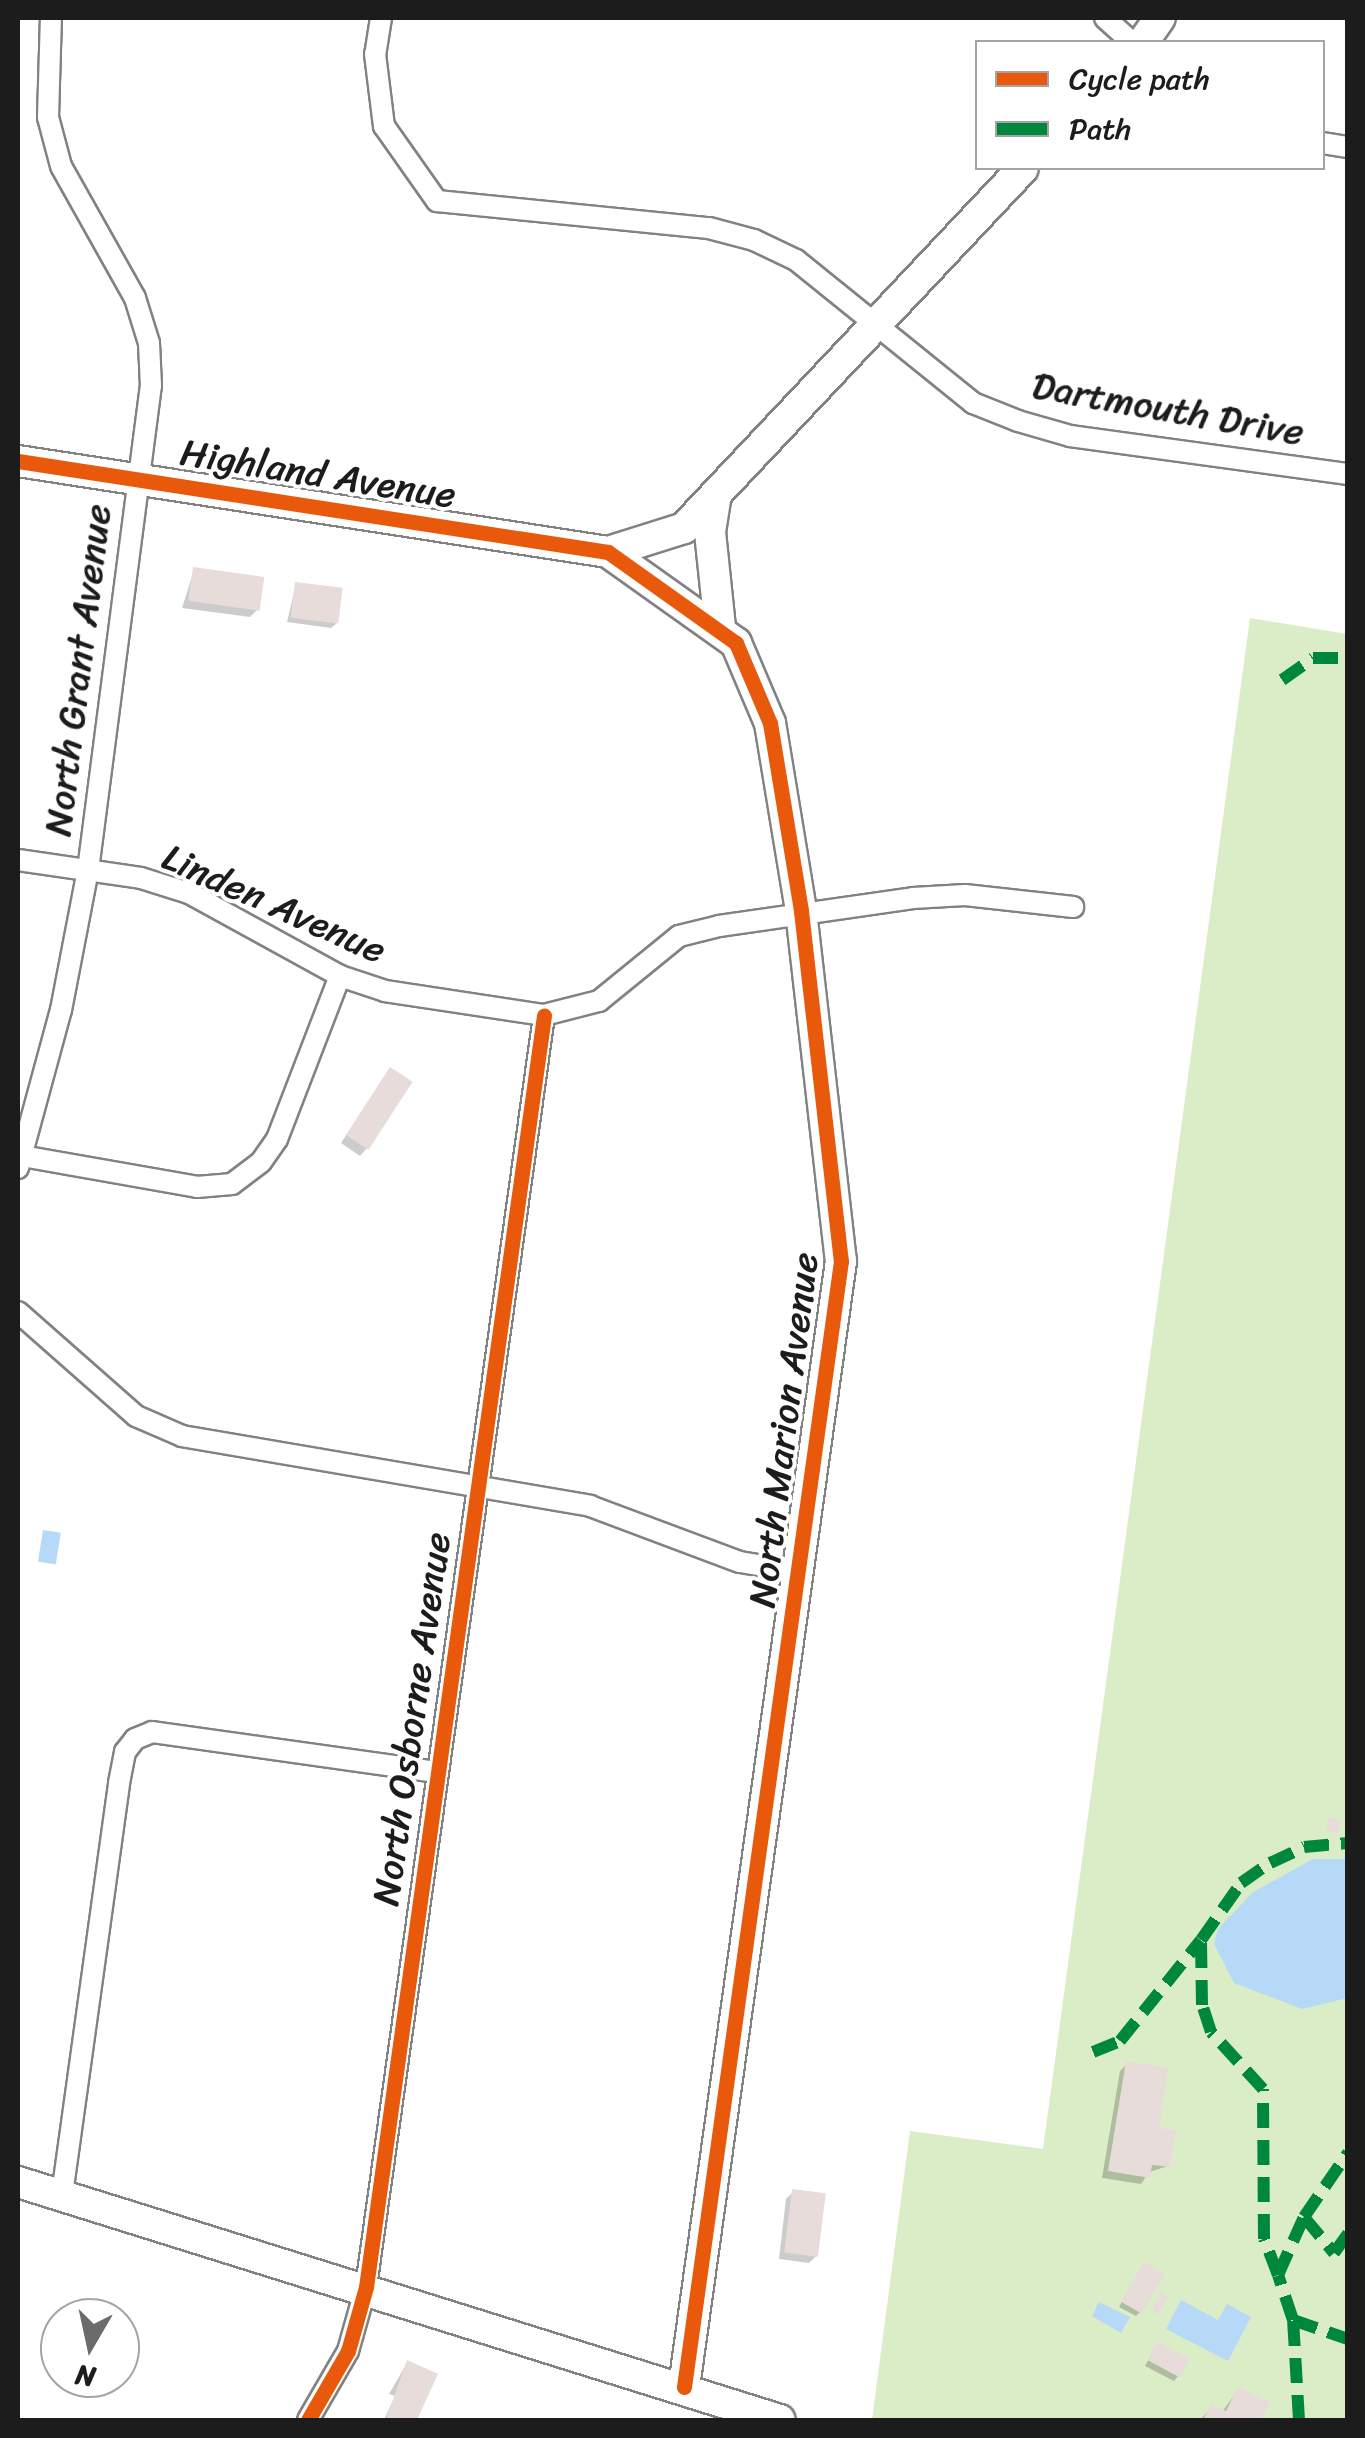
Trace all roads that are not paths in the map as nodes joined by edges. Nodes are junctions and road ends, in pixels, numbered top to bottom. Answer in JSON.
{"nodes":[{"id":1,"x":51,"y":18,"type":"edge"},
{"id":2,"x":381,"y":18,"type":"edge"},
{"id":3,"x":1106,"y":18,"type":"edge"},
{"id":4,"x":1160,"y":18,"type":"edge"},
{"id":5,"x":1130,"y":40,"type":"edge"},
{"id":6,"x":1144,"y":40,"type":"edge"},
{"id":7,"x":1022,"y":170,"type":"edge"},
{"id":8,"x":874,"y":322,"type":"junction"},
{"id":9,"x":18,"y":462,"type":"edge"},
{"id":10,"x":1348,"y":474,"type":"edge"},
{"id":11,"x":138,"y":478,"type":"junction"},
{"id":12,"x":716,"y":494,"type":"junction"},
{"id":13,"x":608,"y":552,"type":"junction"},
{"id":14,"x":720,"y":627,"type":"junction"},
{"id":15,"x":18,"y":860,"type":"edge"},
{"id":16,"x":88,"y":870,"type":"junction"},
{"id":17,"x":1072,"y":907,"type":"dead end"},
{"id":18,"x":800,"y":911,"type":"junction"},
{"id":19,"x":340,"y":976,"type":"junction"},
{"id":20,"x":544,"y":1015,"type":"junction"},
{"id":21,"x":20,"y":1162,"type":"edge"},
{"id":22,"x":18,"y":1312,"type":"edge"},
{"id":23,"x":478,"y":1487,"type":"junction"},
{"id":24,"x":800,"y":1572,"type":"junction"},
{"id":25,"x":437,"y":1772,"type":"junction"},
{"id":26,"x":18,"y":2182,"type":"edge"},
{"id":27,"x":62,"y":2195,"type":"junction"},
{"id":28,"x":366,"y":2287,"type":"junction"},
{"id":29,"x":684,"y":2387,"type":"junction"},
{"id":30,"x":308,"y":2420,"type":"edge"},
{"id":31,"x":780,"y":2420,"type":"edge"}],
"edges":[{"from":1,"to":11,"type":"street","name":"North Grant Avenue"},
{"from":2,"to":8,"type":"street","name":"Dartmouth Drive"},
{"from":3,"to":5,"type":"street"},
{"from":4,"to":6,"type":"street"},
{"from":7,"to":8,"type":"street"},
{"from":8,"to":10,"type":"street","name":"Dartmouth Drive"},
{"from":8,"to":12,"type":"street"},
{"from":9,"to":11,"type":"street","name":"Highland Avenue"},
{"from":11,"to":13,"type":"street","name":"Highland Avenue"},
{"from":11,"to":16,"type":"street","name":"North Grant Avenue"},
{"from":12,"to":13,"type":"street"},
{"from":12,"to":14,"type":"street"},
{"from":13,"to":14,"type":"street","name":"North Marion Avenue"},
{"from":14,"to":18,"type":"street","name":"North Marion Avenue"},
{"from":15,"to":16,"type":"street","name":"Linden Avenue"},
{"from":16,"to":19,"type":"street","name":"Linden Avenue"},
{"from":16,"to":21,"type":"street","name":"North Grant Avenue"},
{"from":17,"to":18,"type":"street","name":"Linden Avenue"},
{"from":18,"to":20,"type":"street","name":"Linden Avenue"},
{"from":18,"to":24,"type":"street","name":"North Marion Avenue"},
{"from":19,"to":20,"type":"street","name":"Linden Avenue"},
{"from":19,"to":21,"type":"street"},
{"from":20,"to":23,"type":"street","name":"North Osborne Avenue"},
{"from":22,"to":23,"type":"street"},
{"from":23,"to":24,"type":"street"},
{"from":23,"to":25,"type":"street","name":"North Osborne Avenue"},
{"from":24,"to":29,"type":"street","name":"North Marion Avenue"},
{"from":25,"to":27,"type":"street"},
{"from":25,"to":28,"type":"street","name":"North Osborne Avenue"},
{"from":26,"to":27,"type":"street"},
{"from":27,"to":28,"type":"street"},
{"from":28,"to":29,"type":"street"},
{"from":28,"to":30,"type":"street","name":"North Osborne Avenue"},
{"from":29,"to":31,"type":"street"}]}
